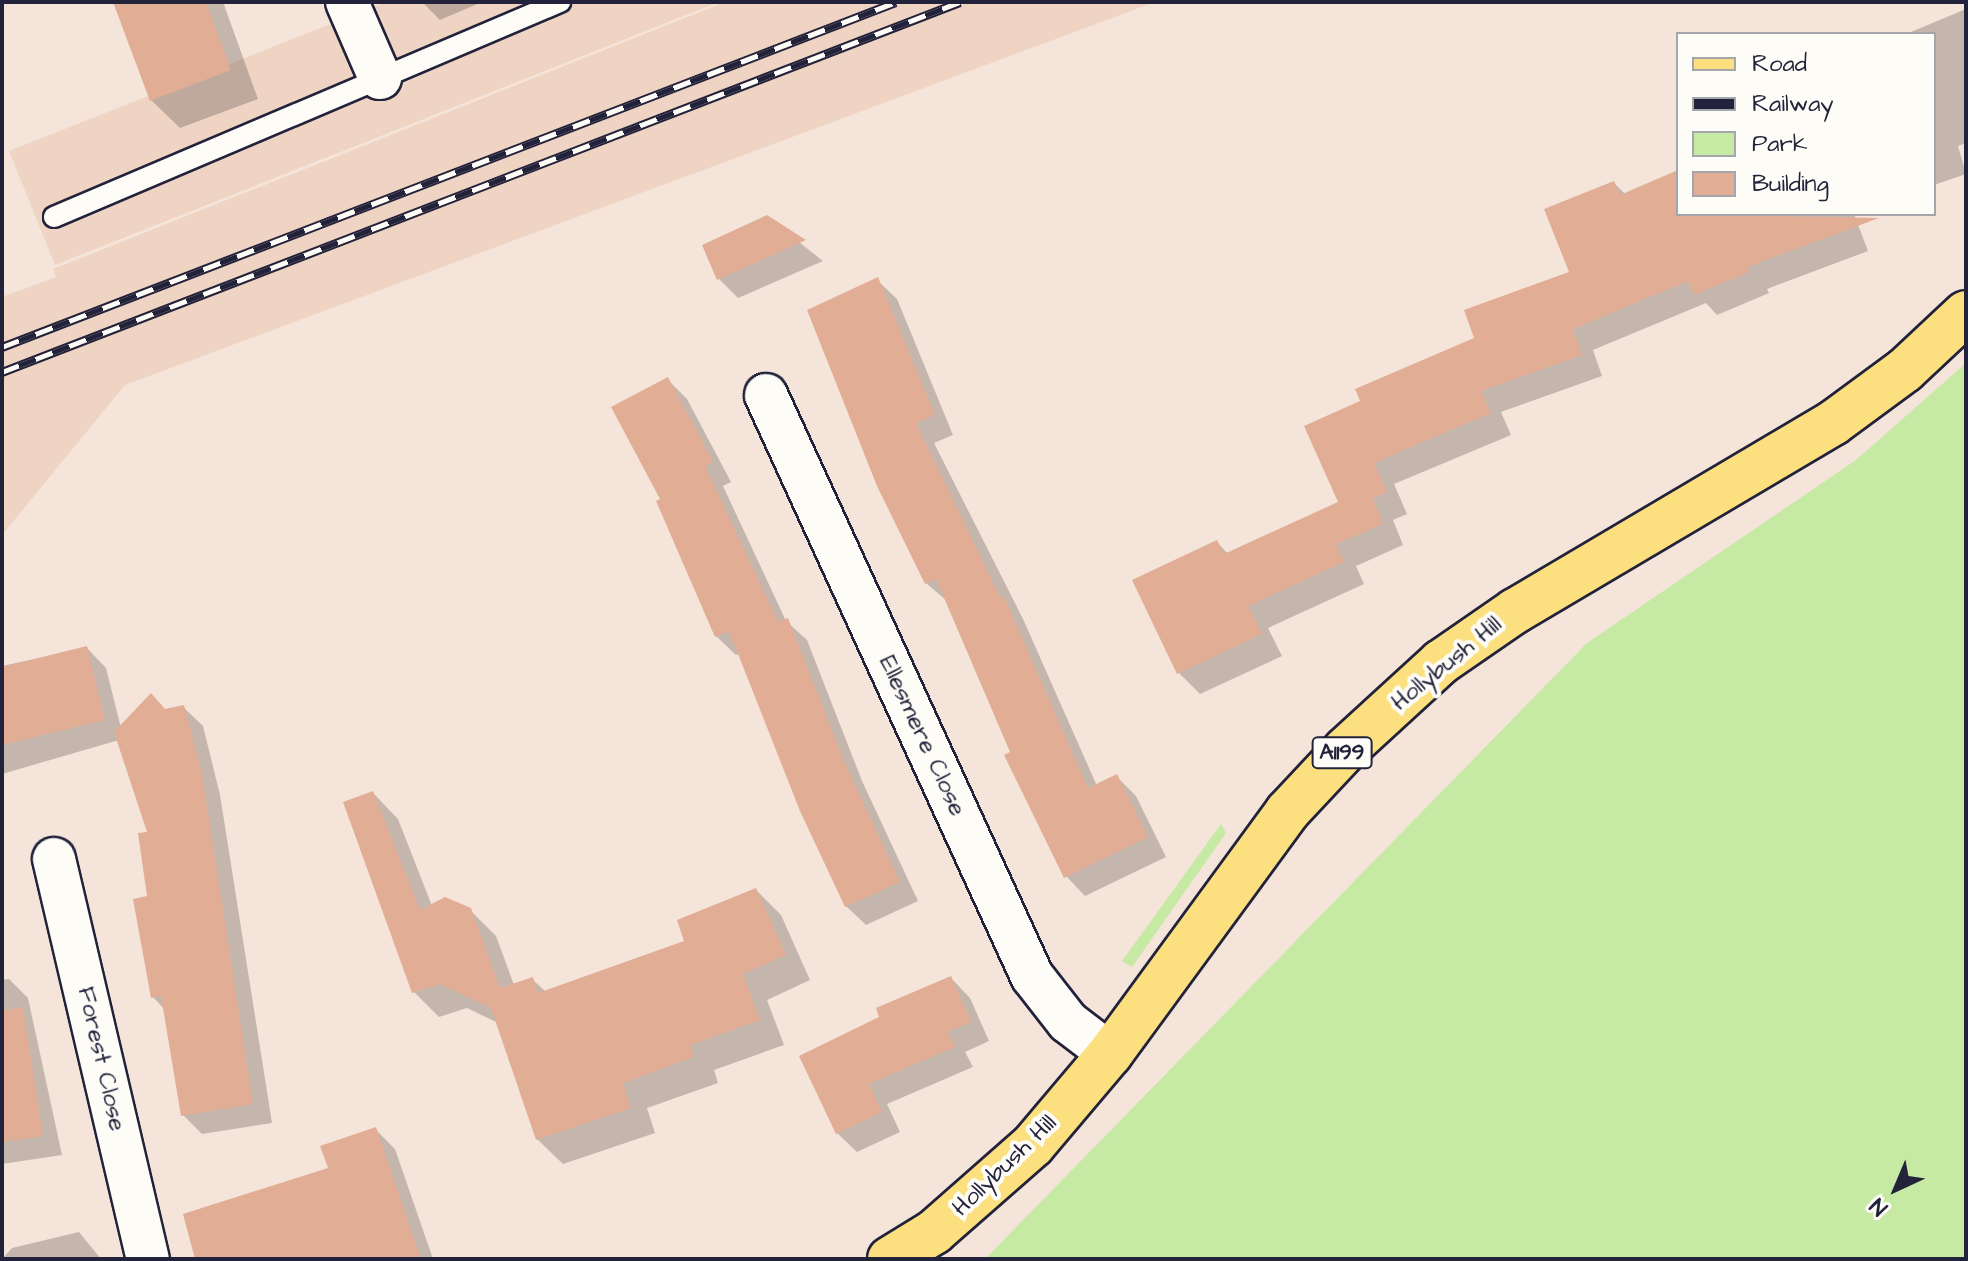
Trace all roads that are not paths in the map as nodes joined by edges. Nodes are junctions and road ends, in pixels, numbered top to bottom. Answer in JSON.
{"nodes":[{"id":1,"x":347,"y":2,"type":"edge"},
{"id":2,"x":560,"y":2,"type":"edge"},
{"id":3,"x":380,"y":78,"type":"junction"},
{"id":4,"x":54,"y":217,"type":"dead end"},
{"id":5,"x":1966,"y":313,"type":"edge"},
{"id":6,"x":766,"y":395,"type":"dead end"},
{"id":7,"x":54,"y":859,"type":"dead end"},
{"id":8,"x":1110,"y":1054,"type":"junction"},
{"id":9,"x":148,"y":1259,"type":"edge"},
{"id":10,"x":890,"y":1259,"type":"edge"}],
"edges":[{"from":1,"to":3,"type":"street"},
{"from":2,"to":3,"type":"lane"},
{"from":3,"to":4,"type":"lane"},
{"from":5,"to":8,"type":"main road","name":"Hollybush Hill","number":"A1199"},
{"from":6,"to":8,"type":"street","name":"Ellesmere Close"},
{"from":7,"to":9,"type":"street","name":"Forest Close"},
{"from":8,"to":10,"type":"main road","name":"Hollybush Hill","number":"A1199"}]}
